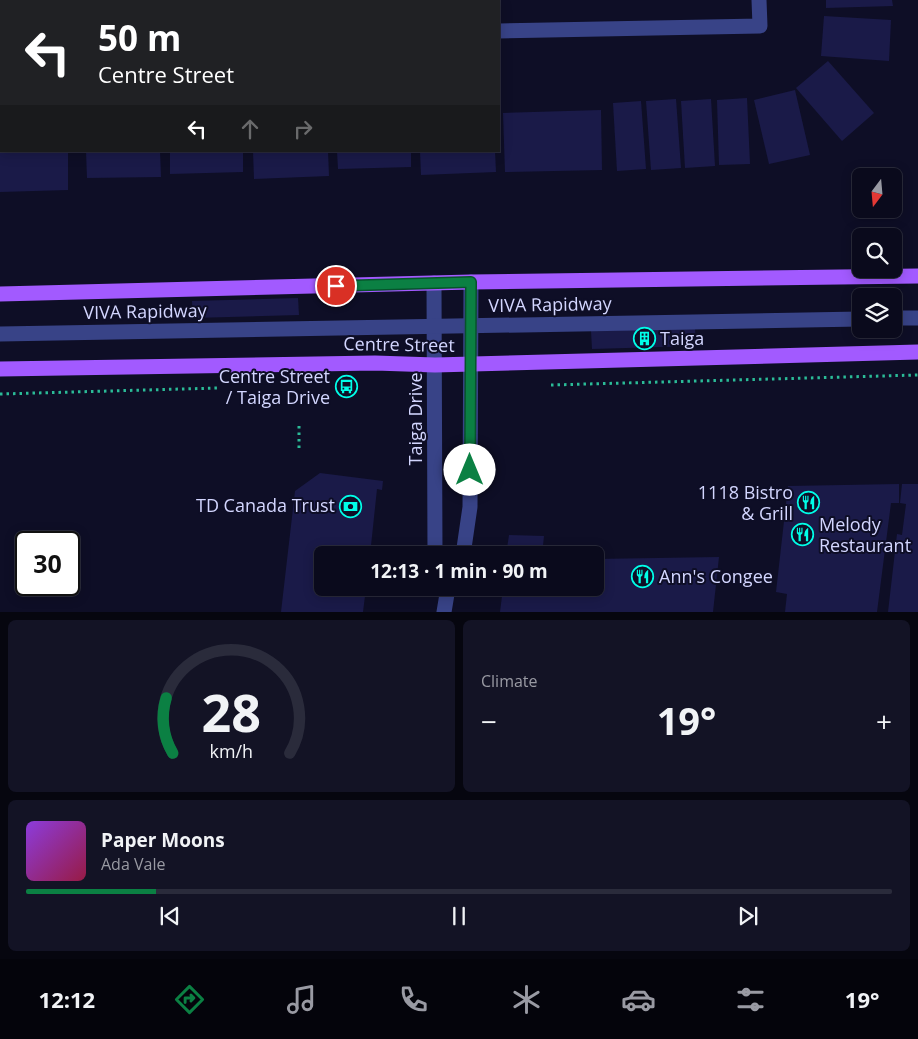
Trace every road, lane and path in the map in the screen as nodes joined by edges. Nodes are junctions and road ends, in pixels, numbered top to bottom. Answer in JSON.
{"nodes":[{"id":1,"x":759,"y":0,"type":"edge"},
{"id":2,"x":500,"y":30,"type":"edge"},
{"id":3,"x":918,"y":276,"type":"edge"},
{"id":4,"x":471,"y":282,"type":"junction"},
{"id":5,"x":434,"y":283,"type":"junction"},
{"id":6,"x":0,"y":294,"type":"edge"},
{"id":7,"x":852,"y":318,"type":"edge"},
{"id":8,"x":902,"y":318,"type":"edge"},
{"id":9,"x":918,"y":318,"type":"edge"},
{"id":10,"x":471,"y":325,"type":"junction"},
{"id":11,"x":433,"y":326,"type":"junction"},
{"id":12,"x":0,"y":334,"type":"edge"},
{"id":13,"x":918,"y":352,"type":"edge"},
{"id":14,"x":471,"y":364,"type":"junction"},
{"id":15,"x":435,"y":365,"type":"junction"},
{"id":16,"x":0,"y":369,"type":"edge"},
{"id":17,"x":918,"y":375,"type":"edge"},
{"id":18,"x":562,"y":385,"type":"dead end"},
{"id":19,"x":228,"y":388,"type":"dead end"},
{"id":20,"x":0,"y":394,"type":"edge"},
{"id":21,"x":298,"y":426,"type":"dead end"},
{"id":22,"x":299,"y":452,"type":"dead end"},
{"id":23,"x":435,"y":546,"type":"edge"},
{"id":24,"x":464,"y":546,"type":"edge"},
{"id":25,"x":447,"y":596,"type":"edge"},
{"id":26,"x":444,"y":612,"type":"edge"}],
"edges":[{"from":1,"to":2,"type":"street"},
{"from":3,"to":4,"type":"main road"},
{"from":4,"to":5,"type":"main road"},
{"from":4,"to":10,"type":"street"},
{"from":5,"to":6,"type":"main road"},
{"from":5,"to":11,"type":"street","name":"Taiga Drive"},
{"from":7,"to":10,"type":"street","name":"VIVA Rapidway"},
{"from":8,"to":9,"type":"street"},
{"from":10,"to":11,"type":"street","name":"VIVA Rapidway"},
{"from":10,"to":14,"type":"street"},
{"from":11,"to":12,"type":"street","name":"VIVA Rapidway"},
{"from":11,"to":15,"type":"street","name":"Taiga Drive"},
{"from":13,"to":14,"type":"main road","name":"Centre Street"},
{"from":14,"to":15,"type":"main road","name":"Centre Street"},
{"from":14,"to":24,"type":"street"},
{"from":15,"to":16,"type":"main road","name":"Centre Street"},
{"from":15,"to":23,"type":"street","name":"Taiga Drive"},
{"from":17,"to":18,"type":"path"},
{"from":19,"to":20,"type":"path"},
{"from":21,"to":22,"type":"path"},
{"from":25,"to":26,"type":"street"}]}
